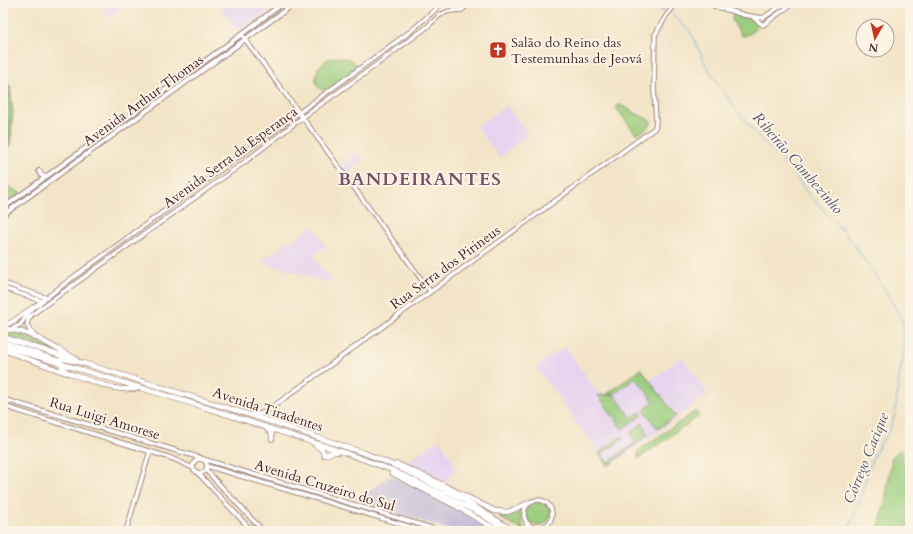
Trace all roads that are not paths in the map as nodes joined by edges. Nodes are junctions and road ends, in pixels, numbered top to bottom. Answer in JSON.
{"nodes":[{"id":1,"x":283,"y":3,"type":"edge"},
{"id":2,"x":295,"y":3,"type":"edge"},
{"id":3,"x":440,"y":3,"type":"edge"},
{"id":4,"x":465,"y":3,"type":"edge"},
{"id":5,"x":678,"y":3,"type":"edge"},
{"id":6,"x":705,"y":3,"type":"edge"},
{"id":7,"x":716,"y":3,"type":"edge"},
{"id":8,"x":785,"y":3,"type":"edge"},
{"id":9,"x":793,"y":3,"type":"edge"},
{"id":10,"x":724,"y":9,"type":"junction"},
{"id":11,"x":435,"y":10,"type":"junction"},
{"id":12,"x":440,"y":15,"type":"junction"},
{"id":13,"x":753,"y":18,"type":"junction"},
{"id":14,"x":242,"y":34,"type":"junction"},
{"id":15,"x":246,"y":39,"type":"junction"},
{"id":16,"x":170,"y":87,"type":"junction"},
{"id":17,"x":174,"y":91,"type":"junction"},
{"id":18,"x":299,"y":112,"type":"junction"},
{"id":19,"x":128,"y":117,"type":"junction"},
{"id":20,"x":303,"y":117,"type":"junction"},
{"id":21,"x":132,"y":122,"type":"junction"},
{"id":22,"x":88,"y":146,"type":"junction"},
{"id":23,"x":92,"y":151,"type":"junction"},
{"id":24,"x":39,"y":171,"type":"dead end"},
{"id":25,"x":45,"y":177,"type":"junction"},
{"id":26,"x":38,"y":182,"type":"junction"},
{"id":27,"x":37,"y":191,"type":"junction"},
{"id":28,"x":14,"y":201,"type":"junction"},
{"id":29,"x":17,"y":206,"type":"junction"},
{"id":30,"x":3,"y":208,"type":"edge"},
{"id":31,"x":3,"y":215,"type":"edge"},
{"id":32,"x":3,"y":283,"type":"edge"},
{"id":33,"x":3,"y":288,"type":"edge"},
{"id":34,"x":430,"y":291,"type":"junction"},
{"id":35,"x":47,"y":298,"type":"junction"},
{"id":36,"x":41,"y":302,"type":"junction"},
{"id":37,"x":3,"y":327,"type":"edge"},
{"id":38,"x":10,"y":329,"type":"junction"},
{"id":39,"x":3,"y":337,"type":"edge"},
{"id":40,"x":38,"y":339,"type":"junction"},
{"id":41,"x":3,"y":342,"type":"edge"},
{"id":42,"x":3,"y":346,"type":"edge"},
{"id":43,"x":3,"y":350,"type":"edge"},
{"id":44,"x":60,"y":362,"type":"junction"},
{"id":45,"x":83,"y":363,"type":"junction"},
{"id":46,"x":67,"y":373,"type":"junction"},
{"id":47,"x":119,"y":381,"type":"junction"},
{"id":48,"x":139,"y":387,"type":"junction"},
{"id":49,"x":131,"y":389,"type":"junction"},
{"id":50,"x":3,"y":398,"type":"edge"},
{"id":51,"x":3,"y":406,"type":"edge"},
{"id":52,"x":267,"y":411,"type":"junction"},
{"id":53,"x":241,"y":412,"type":"junction"},
{"id":54,"x":225,"y":414,"type":"junction"},
{"id":55,"x":263,"y":419,"type":"junction"},
{"id":56,"x":254,"y":423,"type":"junction"},
{"id":57,"x":118,"y":433,"type":"junction"},
{"id":58,"x":100,"y":435,"type":"junction"},
{"id":59,"x":300,"y":438,"type":"junction"},
{"id":60,"x":272,"y":439,"type":"dead end"},
{"id":61,"x":150,"y":451,"type":"junction"},
{"id":62,"x":346,"y":453,"type":"junction"},
{"id":63,"x":378,"y":458,"type":"junction"},
{"id":64,"x":202,"y":459,"type":"junction"},
{"id":65,"x":377,"y":464,"type":"junction"},
{"id":66,"x":193,"y":468,"type":"junction"},
{"id":67,"x":206,"y":468,"type":"junction"},
{"id":68,"x":197,"y":472,"type":"junction"},
{"id":69,"x":216,"y":481,"type":"junction"},
{"id":70,"x":210,"y":486,"type":"junction"},
{"id":71,"x":530,"y":502,"type":"junction"},
{"id":72,"x":526,"y":521,"type":"junction"},
{"id":73,"x":542,"y":528,"type":"edge"},
{"id":74,"x":126,"y":531,"type":"edge"},
{"id":75,"x":252,"y":531,"type":"edge"},
{"id":76,"x":263,"y":531,"type":"edge"},
{"id":77,"x":424,"y":531,"type":"edge"},
{"id":78,"x":441,"y":531,"type":"edge"},
{"id":79,"x":499,"y":531,"type":"edge"},
{"id":80,"x":508,"y":531,"type":"edge"},
{"id":81,"x":514,"y":531,"type":"edge"},
{"id":82,"x":528,"y":531,"type":"edge"},
{"id":83,"x":537,"y":531,"type":"edge"}],
"edges":[{"from":1,"to":14,"type":"main road","name":"Avenida Arthur Thomas"},
{"from":2,"to":15,"type":"main road","name":"Avenida Arthur Thomas"},
{"from":3,"to":11,"type":"street","name":"Avenida Serra da Esperança"},
{"from":4,"to":12,"type":"street","name":"Avenida Serra da Esperança"},
{"from":5,"to":34,"type":"street","name":"Rua Serra dos Pirineus"},
{"from":6,"to":10,"type":"street"},
{"from":7,"to":10,"type":"street"},
{"from":8,"to":13,"type":"street"},
{"from":9,"to":13,"type":"street"},
{"from":10,"to":13,"type":"street"},
{"from":11,"to":12,"type":"street"},
{"from":11,"to":18,"type":"street","name":"Avenida Serra da Esperança"},
{"from":12,"to":20,"type":"street","name":"Avenida Serra da Esperança"},
{"from":14,"to":15,"type":"street"},
{"from":14,"to":16,"type":"main road","name":"Avenida Arthur Thomas"},
{"from":15,"to":17,"type":"main road","name":"Avenida Arthur Thomas"},
{"from":15,"to":18,"type":"street"},
{"from":16,"to":17,"type":"main road"},
{"from":16,"to":19,"type":"main road","name":"Avenida Arthur Thomas"},
{"from":17,"to":21,"type":"main road","name":"Avenida Arthur Thomas"},
{"from":18,"to":20,"type":"street"},
{"from":18,"to":35,"type":"street","name":"Avenida Serra da Esperança"},
{"from":19,"to":21,"type":"main road"},
{"from":19,"to":22,"type":"main road","name":"Avenida Arthur Thomas"},
{"from":20,"to":34,"type":"street"},
{"from":20,"to":40,"type":"street","name":"Avenida Serra da Esperança"},
{"from":21,"to":23,"type":"main road","name":"Avenida Arthur Thomas"},
{"from":22,"to":23,"type":"main road"},
{"from":22,"to":25,"type":"main road","name":"Avenida Arthur Thomas"},
{"from":23,"to":27,"type":"main road","name":"Avenida Arthur Thomas"},
{"from":24,"to":25,"type":"main road"},
{"from":25,"to":26,"type":"main road","name":"Avenida Arthur Thomas"},
{"from":26,"to":27,"type":"main road"},
{"from":26,"to":28,"type":"main road","name":"Avenida Arthur Thomas"},
{"from":27,"to":29,"type":"main road","name":"Avenida Arthur Thomas"},
{"from":28,"to":29,"type":"main road"},
{"from":28,"to":30,"type":"main road","name":"Avenida Arthur Thomas"},
{"from":29,"to":31,"type":"main road","name":"Avenida Arthur Thomas"},
{"from":32,"to":35,"type":"street"},
{"from":33,"to":36,"type":"street"},
{"from":34,"to":52,"type":"street","name":"Rua Serra dos Pirineus"},
{"from":35,"to":36,"type":"street","name":"Avenida Serra da Esperança"},
{"from":36,"to":37,"type":"main road"},
{"from":36,"to":38,"type":"street","name":"Avenida Serra da Esperança"},
{"from":37,"to":38,"type":"main road"},
{"from":38,"to":40,"type":"main road"},
{"from":39,"to":45,"type":"main road","name":"Avenida Tiradentes"},
{"from":40,"to":45,"type":"main road"},
{"from":41,"to":44,"type":"main road","name":"Avenida Tiradentes"},
{"from":42,"to":44,"type":"main road"},
{"from":43,"to":46,"type":"main road"},
{"from":44,"to":45,"type":"main road"},
{"from":44,"to":46,"type":"main road"},
{"from":44,"to":47,"type":"main road","name":"Avenida Tiradentes"},
{"from":45,"to":53,"type":"main road","name":"Avenida Tiradentes"},
{"from":46,"to":49,"type":"main road"},
{"from":47,"to":48,"type":"main road","name":"Avenida Tiradentes"},
{"from":47,"to":49,"type":"main road"},
{"from":48,"to":49,"type":"main road"},
{"from":48,"to":54,"type":"main road","name":"Avenida Tiradentes"},
{"from":50,"to":57,"type":"street","name":"Rua Luigi Amorese"},
{"from":51,"to":58,"type":"street","name":"Rua Luigi Amorese"},
{"from":52,"to":53,"type":"street"},
{"from":52,"to":55,"type":"street"},
{"from":53,"to":55,"type":"main road","name":"Avenida Tiradentes"},
{"from":54,"to":55,"type":"main road"},
{"from":54,"to":56,"type":"main road","name":"Avenida Tiradentes"},
{"from":55,"to":63,"type":"main road","name":"Avenida Tiradentes"},
{"from":56,"to":59,"type":"main road","name":"Avenida Tiradentes"},
{"from":56,"to":60,"type":"main road"},
{"from":57,"to":58,"type":"street"},
{"from":57,"to":64,"type":"street","name":"Rua Luigi Amorese"},
{"from":58,"to":61,"type":"street","name":"Rua Luigi Amorese"},
{"from":59,"to":62,"type":"main road","name":"Avenida Tiradentes"},
{"from":59,"to":62,"type":"main road"},
{"from":61,"to":66,"type":"street","name":"Rua Luigi Amorese"},
{"from":61,"to":74,"type":"street"},
{"from":62,"to":65,"type":"main road","name":"Avenida Tiradentes"},
{"from":63,"to":71,"type":"main road"},
{"from":63,"to":81,"type":"main road","name":"Avenida Tiradentes"},
{"from":64,"to":66,"type":"street"},
{"from":64,"to":67,"type":"street"},
{"from":64,"to":78,"type":"street","name":"Avenida Cruzeiro do Sul"},
{"from":65,"to":79,"type":"main road"},
{"from":65,"to":80,"type":"main road","name":"Avenida Tiradentes"},
{"from":66,"to":68,"type":"street"},
{"from":67,"to":68,"type":"street"},
{"from":67,"to":69,"type":"street"},
{"from":67,"to":77,"type":"street","name":"Avenida Cruzeiro do Sul"},
{"from":68,"to":70,"type":"street"},
{"from":69,"to":70,"type":"street"},
{"from":69,"to":76,"type":"street"},
{"from":70,"to":75,"type":"street"},
{"from":71,"to":72,"type":"street"},
{"from":71,"to":73,"type":"street"},
{"from":72,"to":73,"type":"street"},
{"from":72,"to":82,"type":"street"},
{"from":73,"to":83,"type":"street"}]}
